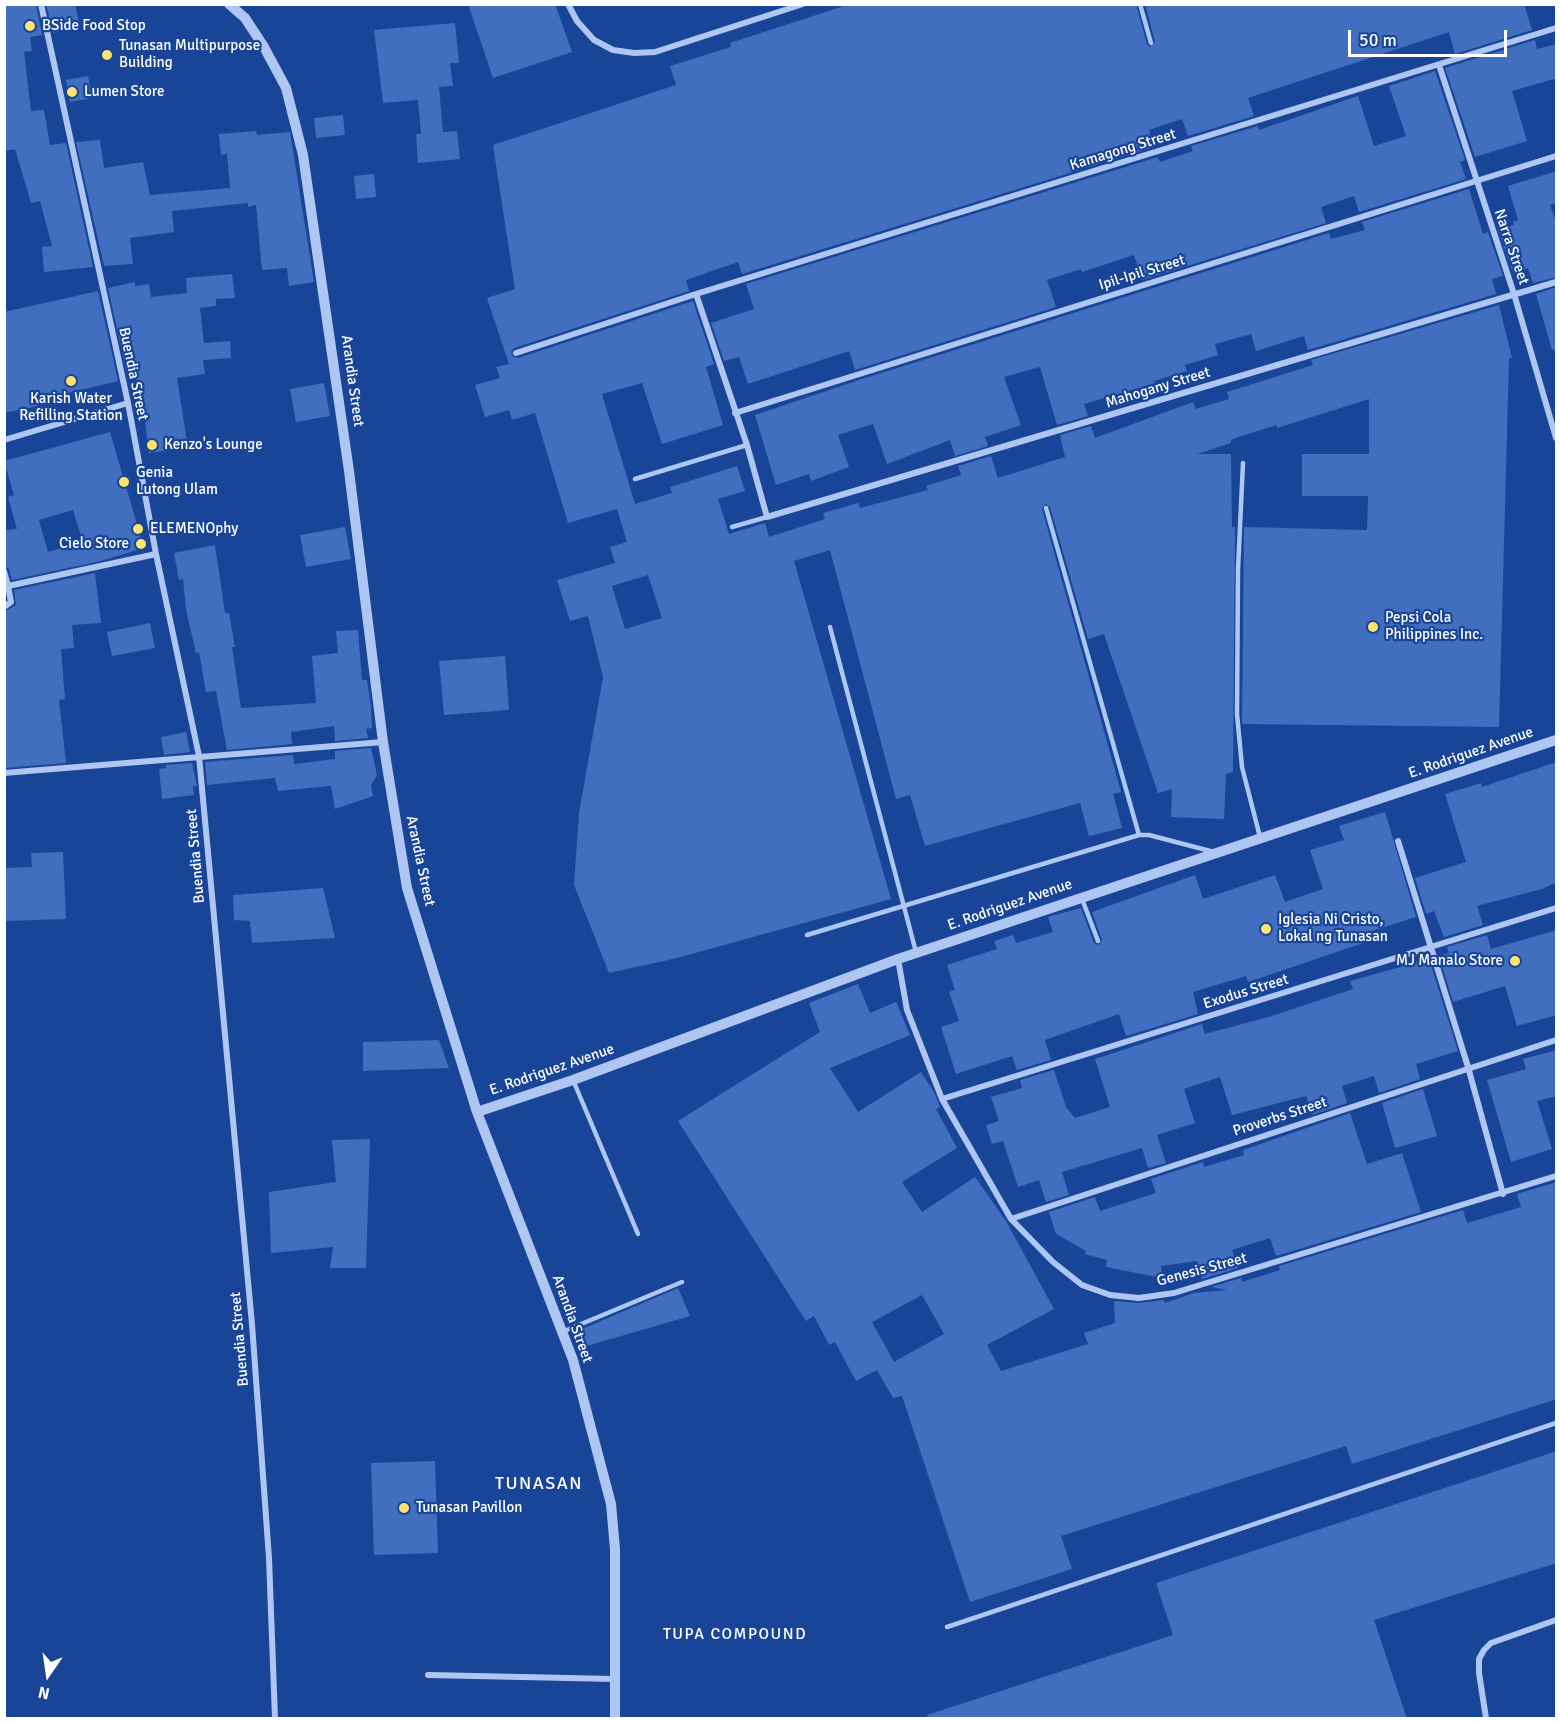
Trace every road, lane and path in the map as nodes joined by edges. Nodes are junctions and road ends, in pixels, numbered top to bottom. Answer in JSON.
{"nodes":[{"id":1,"x":41,"y":4,"type":"edge"},
{"id":2,"x":229,"y":4,"type":"edge"},
{"id":3,"x":568,"y":4,"type":"edge"},
{"id":4,"x":803,"y":4,"type":"edge"},
{"id":5,"x":1140,"y":4,"type":"edge"},
{"id":6,"x":1557,"y":28,"type":"edge"},
{"id":7,"x":1151,"y":43,"type":"dead end"},
{"id":8,"x":1438,"y":65,"type":"junction"},
{"id":9,"x":1557,"y":156,"type":"edge"},
{"id":10,"x":1476,"y":181,"type":"junction"},
{"id":11,"x":1557,"y":282,"type":"edge"},
{"id":12,"x":696,"y":294,"type":"junction"},
{"id":13,"x":1514,"y":294,"type":"junction"},
{"id":14,"x":516,"y":353,"type":"dead end"},
{"id":15,"x":128,"y":403,"type":"junction"},
{"id":16,"x":735,"y":413,"type":"junction"},
{"id":17,"x":1554,"y":414,"type":"edge"},
{"id":18,"x":1557,"y":438,"type":"edge"},
{"id":19,"x":4,"y":440,"type":"edge"},
{"id":20,"x":747,"y":445,"type":"junction"},
{"id":21,"x":1243,"y":463,"type":"dead end"},
{"id":22,"x":635,"y":479,"type":"dead end"},
{"id":23,"x":1046,"y":508,"type":"dead end"},
{"id":24,"x":767,"y":517,"type":"junction"},
{"id":25,"x":732,"y":527,"type":"dead end"},
{"id":26,"x":156,"y":554,"type":"junction"},
{"id":27,"x":4,"y":571,"type":"edge"},
{"id":28,"x":8,"y":586,"type":"junction"},
{"id":29,"x":4,"y":607,"type":"edge"},
{"id":30,"x":830,"y":627,"type":"dead end"},
{"id":31,"x":1557,"y":740,"type":"edge"},
{"id":32,"x":382,"y":742,"type":"junction"},
{"id":33,"x":199,"y":756,"type":"junction"},
{"id":34,"x":4,"y":773,"type":"edge"},
{"id":35,"x":1139,"y":835,"type":"junction"},
{"id":36,"x":1260,"y":837,"type":"junction"},
{"id":37,"x":1398,"y":841,"type":"dead end"},
{"id":38,"x":1214,"y":852,"type":"junction"},
{"id":39,"x":1082,"y":896,"type":"junction"},
{"id":40,"x":903,"y":906,"type":"junction"},
{"id":41,"x":1557,"y":908,"type":"edge"},
{"id":42,"x":807,"y":935,"type":"dead end"},
{"id":43,"x":1098,"y":941,"type":"dead end"},
{"id":44,"x":1431,"y":948,"type":"junction"},
{"id":45,"x":916,"y":952,"type":"junction"},
{"id":46,"x":898,"y":958,"type":"junction"},
{"id":47,"x":1557,"y":1040,"type":"edge"},
{"id":48,"x":1468,"y":1067,"type":"junction"},
{"id":49,"x":573,"y":1080,"type":"junction"},
{"id":50,"x":942,"y":1099,"type":"junction"},
{"id":51,"x":477,"y":1112,"type":"junction"},
{"id":52,"x":1557,"y":1176,"type":"edge"},
{"id":53,"x":1503,"y":1194,"type":"junction"},
{"id":54,"x":1011,"y":1219,"type":"junction"},
{"id":55,"x":638,"y":1234,"type":"dead end"},
{"id":56,"x":682,"y":1282,"type":"dead end"},
{"id":57,"x":562,"y":1332,"type":"junction"},
{"id":58,"x":1557,"y":1424,"type":"edge"},
{"id":59,"x":1557,"y":1620,"type":"edge"},
{"id":60,"x":947,"y":1627,"type":"dead end"},
{"id":61,"x":428,"y":1675,"type":"dead end"},
{"id":62,"x":615,"y":1679,"type":"junction"},
{"id":63,"x":275,"y":1719,"type":"edge"},
{"id":64,"x":615,"y":1719,"type":"edge"},
{"id":65,"x":1486,"y":1719,"type":"edge"}],
"edges":[{"from":1,"to":15,"type":"street","name":"Buendia Street"},
{"from":2,"to":32,"type":"street","name":"Arandia Street"},
{"from":3,"to":4,"type":"street"},
{"from":5,"to":7,"type":"lane"},
{"from":6,"to":8,"type":"street","name":"Kamagong Street"},
{"from":8,"to":10,"type":"street","name":"Narra Street"},
{"from":8,"to":12,"type":"street","name":"Kamagong Street"},
{"from":9,"to":10,"type":"street","name":"Ipil-Ipil Street"},
{"from":10,"to":13,"type":"street","name":"Narra Street"},
{"from":10,"to":16,"type":"street","name":"Ipil-Ipil Street"},
{"from":11,"to":13,"type":"street","name":"Mahogany Street"},
{"from":12,"to":14,"type":"street","name":"Kamagong Street"},
{"from":12,"to":16,"type":"street"},
{"from":13,"to":17,"type":"street","name":"Narra Street"},
{"from":13,"to":24,"type":"street","name":"Mahogany Street"},
{"from":15,"to":19,"type":"street"},
{"from":15,"to":26,"type":"street","name":"Buendia Street"},
{"from":16,"to":20,"type":"street"},
{"from":17,"to":18,"type":"street","name":"Narra Street"},
{"from":20,"to":22,"type":"lane"},
{"from":20,"to":24,"type":"street"},
{"from":21,"to":36,"type":"lane"},
{"from":23,"to":35,"type":"lane"},
{"from":24,"to":25,"type":"lane"},
{"from":26,"to":28,"type":"street"},
{"from":26,"to":33,"type":"street","name":"Buendia Street"},
{"from":27,"to":28,"type":"street"},
{"from":28,"to":29,"type":"street"},
{"from":30,"to":40,"type":"lane"},
{"from":31,"to":36,"type":"street","name":"E. Rodriguez Avenue"},
{"from":32,"to":33,"type":"street"},
{"from":32,"to":51,"type":"street","name":"Arandia Street"},
{"from":33,"to":34,"type":"street"},
{"from":33,"to":63,"type":"street","name":"Buendia Street"},
{"from":35,"to":38,"type":"lane"},
{"from":35,"to":40,"type":"lane"},
{"from":36,"to":38,"type":"street","name":"E. Rodriguez Avenue"},
{"from":37,"to":44,"type":"street"},
{"from":38,"to":39,"type":"street","name":"E. Rodriguez Avenue"},
{"from":39,"to":43,"type":"lane"},
{"from":39,"to":45,"type":"street","name":"E. Rodriguez Avenue"},
{"from":40,"to":42,"type":"lane"},
{"from":40,"to":45,"type":"lane"},
{"from":41,"to":44,"type":"street","name":"Exodus Street"},
{"from":44,"to":48,"type":"street"},
{"from":44,"to":50,"type":"street","name":"Exodus Street"},
{"from":45,"to":46,"type":"street","name":"E. Rodriguez Avenue"},
{"from":46,"to":49,"type":"street","name":"E. Rodriguez Avenue"},
{"from":46,"to":50,"type":"street","name":"Genesis Street"},
{"from":47,"to":48,"type":"street","name":"Proverbs Street"},
{"from":48,"to":53,"type":"street"},
{"from":48,"to":54,"type":"street","name":"Proverbs Street"},
{"from":49,"to":51,"type":"street","name":"E. Rodriguez Avenue"},
{"from":49,"to":55,"type":"lane"},
{"from":50,"to":54,"type":"street","name":"Genesis Street"},
{"from":51,"to":57,"type":"street","name":"Arandia Street"},
{"from":52,"to":53,"type":"street","name":"Genesis Street"},
{"from":53,"to":54,"type":"street","name":"Genesis Street"},
{"from":56,"to":57,"type":"lane"},
{"from":57,"to":62,"type":"street","name":"Arandia Street"},
{"from":58,"to":60,"type":"lane"},
{"from":59,"to":65,"type":"street"},
{"from":61,"to":62,"type":"street"},
{"from":62,"to":64,"type":"street","name":"Arandia Street"}]}
